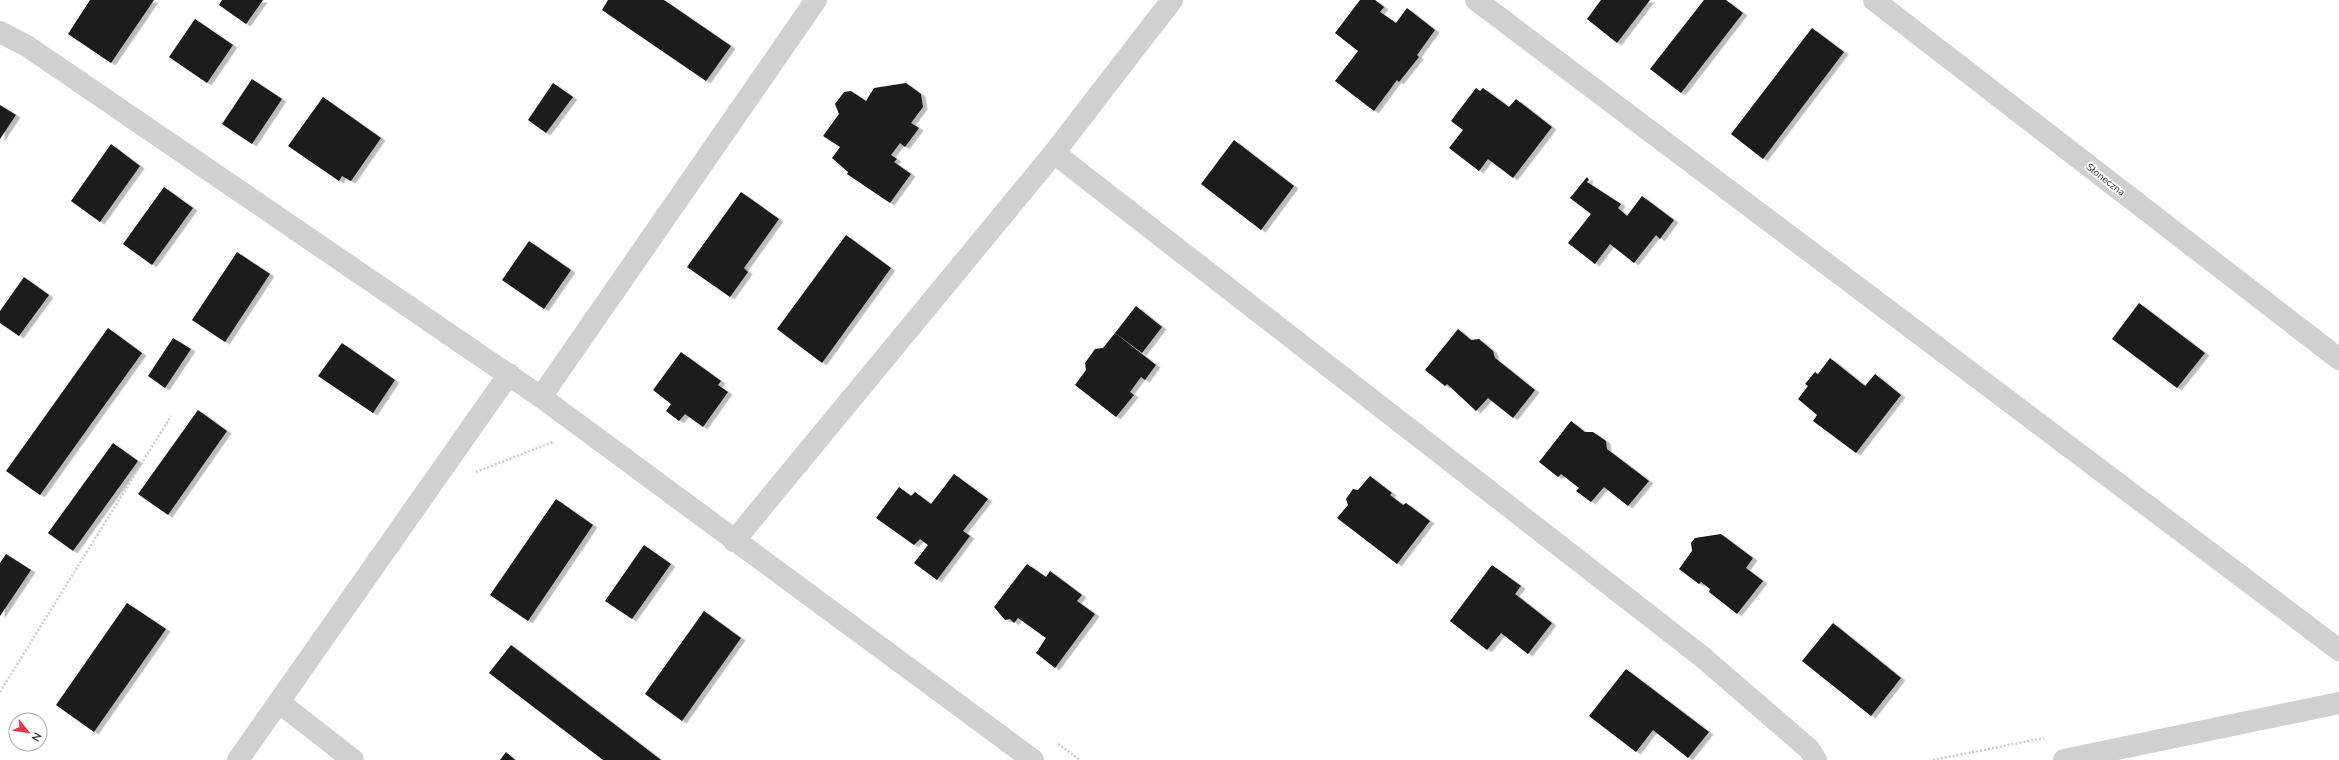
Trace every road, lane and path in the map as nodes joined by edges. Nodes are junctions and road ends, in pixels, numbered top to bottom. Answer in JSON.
{"nodes":[{"id":1,"x":816,"y":0,"type":"edge"},
{"id":2,"x":1172,"y":0,"type":"edge"},
{"id":3,"x":1476,"y":0,"type":"edge"},
{"id":4,"x":1874,"y":0,"type":"edge"},
{"id":5,"x":0,"y":32,"type":"edge"},
{"id":6,"x":1054,"y":153,"type":"junction"},
{"id":7,"x":2339,"y":359,"type":"edge"},
{"id":8,"x":509,"y":374,"type":"junction"},
{"id":9,"x":541,"y":397,"type":"junction"},
{"id":10,"x":171,"y":416,"type":"dead end"},
{"id":11,"x":585,"y":429,"type":"junction"},
{"id":12,"x":451,"y":456,"type":"junction"},
{"id":13,"x":734,"y":541,"type":"junction"},
{"id":14,"x":2339,"y":650,"type":"edge"},
{"id":15,"x":0,"y":692,"type":"edge"},
{"id":16,"x":280,"y":703,"type":"junction"},
{"id":17,"x":2339,"y":703,"type":"edge"},
{"id":18,"x":238,"y":760,"type":"edge"},
{"id":19,"x":353,"y":760,"type":"edge"},
{"id":20,"x":1033,"y":760,"type":"edge"},
{"id":21,"x":1816,"y":760,"type":"edge"},
{"id":22,"x":2064,"y":760,"type":"edge"}],
"edges":[{"from":1,"to":9,"type":"street"},
{"from":2,"to":6,"type":"street"},
{"from":3,"to":14,"type":"street"},
{"from":4,"to":7,"type":"street","name":"Słoneczna"},
{"from":5,"to":8,"type":"street"},
{"from":6,"to":13,"type":"street"},
{"from":6,"to":21,"type":"street"},
{"from":8,"to":9,"type":"street"},
{"from":8,"to":12,"type":"street"},
{"from":9,"to":11,"type":"street"},
{"from":10,"to":15,"type":"path"},
{"from":11,"to":12,"type":"path"},
{"from":11,"to":13,"type":"street"},
{"from":12,"to":16,"type":"street"},
{"from":13,"to":20,"type":"street"},
{"from":16,"to":18,"type":"street"},
{"from":16,"to":19,"type":"street"},
{"from":17,"to":22,"type":"street"}]}
